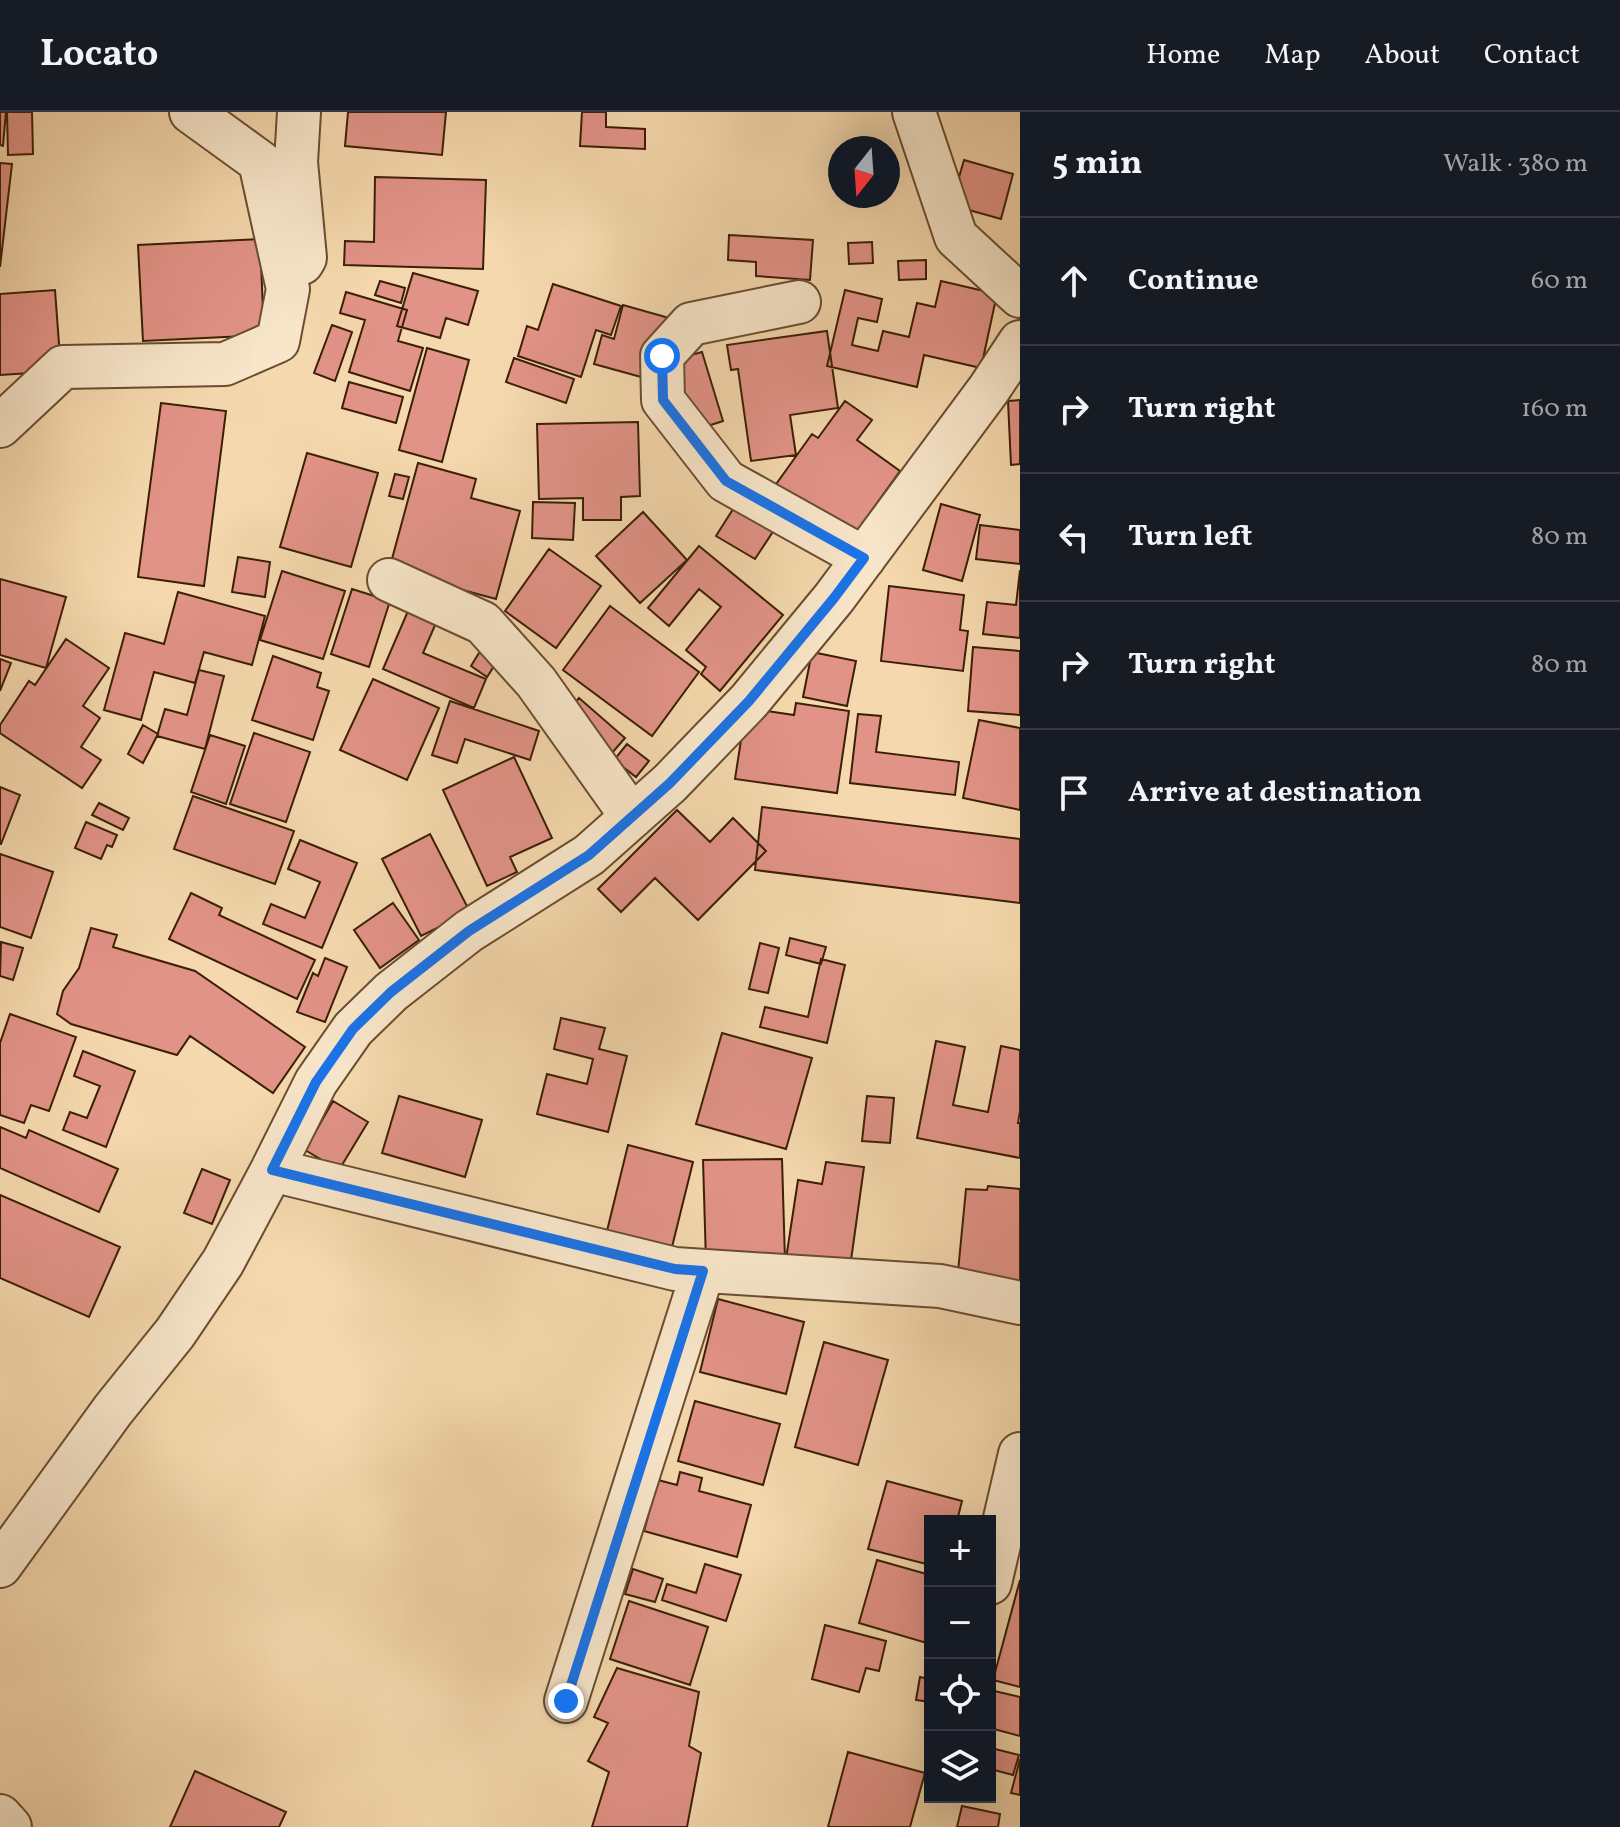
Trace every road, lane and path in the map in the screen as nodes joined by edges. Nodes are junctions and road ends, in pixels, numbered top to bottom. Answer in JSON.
{"nodes":[{"id":1,"x":191,"y":112,"type":"edge"},
{"id":2,"x":299,"y":112,"type":"edge"},
{"id":3,"x":914,"y":112,"type":"edge"},
{"id":4,"x":288,"y":289,"type":"junction"},
{"id":5,"x":1020,"y":296,"type":"edge"},
{"id":6,"x":799,"y":302,"type":"dead end"},
{"id":7,"x":1020,"y":342,"type":"edge"},
{"id":8,"x":0,"y":426,"type":"edge"},
{"id":9,"x":864,"y":558,"type":"junction"},
{"id":10,"x":389,"y":580,"type":"dead end"},
{"id":11,"x":632,"y":817,"type":"junction"},
{"id":12,"x":272,"y":1170,"type":"junction"},
{"id":13,"x":703,"y":1271,"type":"junction"},
{"id":14,"x":1020,"y":1303,"type":"edge"},
{"id":15,"x":1020,"y":1454,"type":"edge"},
{"id":16,"x":996,"y":1557,"type":"edge"},
{"id":17,"x":0,"y":1566,"type":"edge"},
{"id":18,"x":566,"y":1701,"type":"dead end"},
{"id":19,"x":0,"y":1816,"type":"edge"},
{"id":20,"x":10,"y":1827,"type":"edge"}],
"edges":[{"from":1,"to":4,"type":"street"},
{"from":2,"to":4,"type":"street"},
{"from":3,"to":5,"type":"street"},
{"from":4,"to":8,"type":"street"},
{"from":6,"to":9,"type":"street"},
{"from":7,"to":9,"type":"street"},
{"from":9,"to":11,"type":"street"},
{"from":10,"to":11,"type":"street"},
{"from":11,"to":12,"type":"street"},
{"from":12,"to":13,"type":"street"},
{"from":12,"to":17,"type":"street"},
{"from":13,"to":14,"type":"street"},
{"from":13,"to":18,"type":"street"},
{"from":15,"to":16,"type":"street"},
{"from":19,"to":20,"type":"street"}]}
